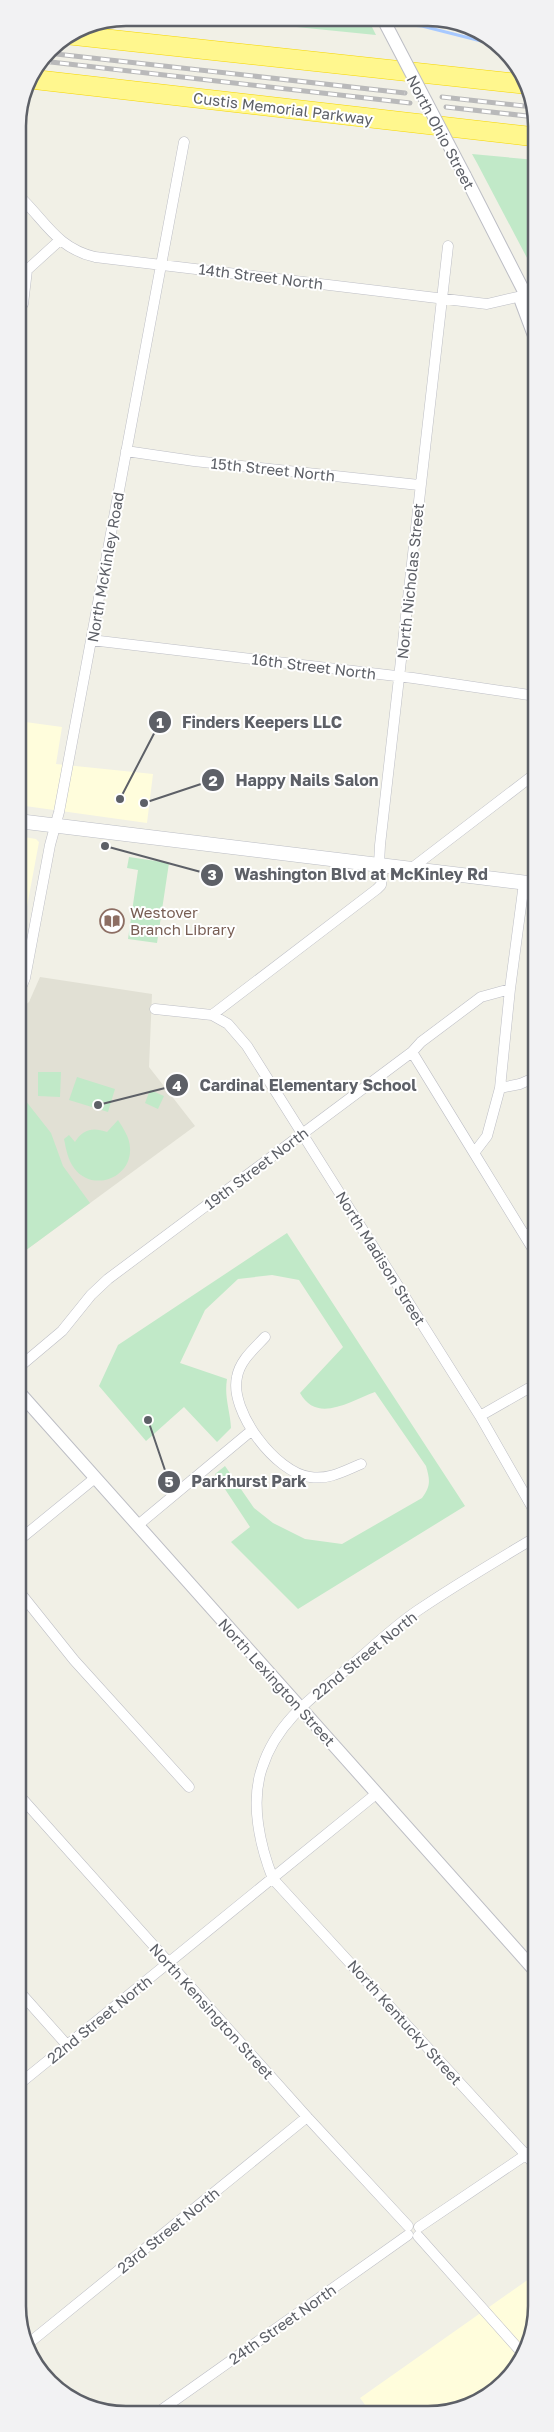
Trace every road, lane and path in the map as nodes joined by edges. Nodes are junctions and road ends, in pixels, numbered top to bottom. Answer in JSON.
{"nodes":[{"id":1,"x":387,"y":26,"type":"edge"},
{"id":2,"x":83,"y":36,"type":"edge"},
{"id":3,"x":39,"y":79,"type":"edge"},
{"id":4,"x":518,"y":84,"type":"edge"},
{"id":5,"x":528,"y":136,"type":"edge"},
{"id":6,"x":184,"y":142,"type":"dead end"},
{"id":7,"x":26,"y":204,"type":"edge"},
{"id":8,"x":60,"y":240,"type":"junction"},
{"id":9,"x":448,"y":246,"type":"dead end"},
{"id":10,"x":162,"y":264,"type":"junction"},
{"id":11,"x":26,"y":278,"type":"edge"},
{"id":12,"x":523,"y":297,"type":"junction"},
{"id":13,"x":441,"y":298,"type":"junction"},
{"id":14,"x":528,"y":304,"type":"edge"},
{"id":15,"x":528,"y":314,"type":"edge"},
{"id":16,"x":126,"y":452,"type":"junction"},
{"id":17,"x":420,"y":485,"type":"junction"},
{"id":18,"x":91,"y":640,"type":"junction"},
{"id":19,"x":400,"y":677,"type":"junction"},
{"id":20,"x":528,"y":695,"type":"edge"},
{"id":21,"x":528,"y":779,"type":"edge"},
{"id":22,"x":26,"y":822,"type":"edge"},
{"id":23,"x":55,"y":826,"type":"junction"},
{"id":24,"x":379,"y":864,"type":"junction"},
{"id":25,"x":412,"y":868,"type":"junction"},
{"id":26,"x":528,"y":884,"type":"edge"},
{"id":27,"x":528,"y":894,"type":"edge"},
{"id":28,"x":26,"y":964,"type":"edge"},
{"id":29,"x":510,"y":989,"type":"junction"},
{"id":30,"x":155,"y":1009,"type":"dead end"},
{"id":31,"x":212,"y":1015,"type":"junction"},
{"id":32,"x":412,"y":1052,"type":"junction"},
{"id":33,"x":528,"y":1080,"type":"edge"},
{"id":34,"x":500,"y":1088,"type":"junction"},
{"id":35,"x":302,"y":1133,"type":"junction"},
{"id":36,"x":474,"y":1153,"type":"junction"},
{"id":37,"x":528,"y":1234,"type":"edge"},
{"id":38,"x":525,"y":1236,"type":"junction"},
{"id":39,"x":528,"y":1241,"type":"edge"},
{"id":40,"x":265,"y":1336,"type":"dead end"},
{"id":41,"x":26,"y":1361,"type":"edge"},
{"id":42,"x":528,"y":1389,"type":"edge"},
{"id":43,"x":26,"y":1400,"type":"edge"},
{"id":44,"x":480,"y":1416,"type":"junction"},
{"id":45,"x":251,"y":1431,"type":"junction"},
{"id":46,"x":361,"y":1464,"type":"dead end"},
{"id":47,"x":95,"y":1478,"type":"junction"},
{"id":48,"x":528,"y":1500,"type":"edge"},
{"id":49,"x":138,"y":1525,"type":"junction"},
{"id":50,"x":26,"y":1534,"type":"edge"},
{"id":51,"x":528,"y":1542,"type":"edge"},
{"id":52,"x":26,"y":1600,"type":"edge"},
{"id":53,"x":300,"y":1707,"type":"junction"},
{"id":54,"x":189,"y":1787,"type":"dead end"},
{"id":55,"x":376,"y":1794,"type":"junction"},
{"id":56,"x":26,"y":1803,"type":"edge"},
{"id":57,"x":274,"y":1879,"type":"junction"},
{"id":58,"x":169,"y":1962,"type":"junction"},
{"id":59,"x":528,"y":1963,"type":"edge"},
{"id":60,"x":26,"y":1999,"type":"edge"},
{"id":61,"x":67,"y":2045,"type":"junction"},
{"id":62,"x":26,"y":2078,"type":"edge"},
{"id":63,"x":307,"y":2117,"type":"junction"},
{"id":64,"x":527,"y":2155,"type":"joint"},
{"id":65,"x":413,"y":2231,"type":"junction"},
{"id":66,"x":33,"y":2340,"type":"edge"},
{"id":67,"x":518,"y":2348,"type":"edge"},
{"id":68,"x":165,"y":2406,"type":"edge"}],
"edges":[{"from":1,"to":12,"type":"street","name":"North Ohio Street","bridge":true},
{"from":2,"to":4,"type":"highway"},
{"from":3,"to":5,"type":"highway","name":"Custis Memorial Parkway"},
{"from":6,"to":10,"type":"street","name":"North McKinley Road"},
{"from":7,"to":8,"type":"street","name":"14th Street North"},
{"from":8,"to":10,"type":"street","name":"14th Street North"},
{"from":8,"to":11,"type":"street"},
{"from":9,"to":13,"type":"street","name":"North Nicholas Street"},
{"from":10,"to":13,"type":"street","name":"14th Street North"},
{"from":10,"to":16,"type":"street","name":"North McKinley Road"},
{"from":12,"to":13,"type":"street","name":"14th Street North"},
{"from":12,"to":14,"type":"street","name":"North Ohio Street"},
{"from":12,"to":15,"type":"street","name":"North Ohio Street"},
{"from":13,"to":17,"type":"street","name":"North Nicholas Street"},
{"from":16,"to":17,"type":"street","name":"15th Street North"},
{"from":16,"to":18,"type":"street","name":"North McKinley Road"},
{"from":17,"to":19,"type":"street","name":"North Nicholas Street"},
{"from":18,"to":19,"type":"street","name":"16th Street North"},
{"from":18,"to":23,"type":"street","name":"North McKinley Road"},
{"from":19,"to":20,"type":"street","name":"16th Street North"},
{"from":19,"to":24,"type":"street","name":"North Nicholas Street"},
{"from":21,"to":25,"type":"street"},
{"from":22,"to":23,"type":"main road"},
{"from":23,"to":24,"type":"main road"},
{"from":23,"to":28,"type":"street","name":"North McKinley Road"},
{"from":24,"to":25,"type":"main road"},
{"from":24,"to":31,"type":"street","name":"North Nicholas Street"},
{"from":25,"to":26,"type":"main road"},
{"from":27,"to":29,"type":"street"},
{"from":29,"to":32,"type":"street","name":"19th Street North"},
{"from":29,"to":34,"type":"street"},
{"from":30,"to":31,"type":"street"},
{"from":31,"to":35,"type":"street","name":"North Madison Street"},
{"from":32,"to":35,"type":"street","name":"19th Street North"},
{"from":32,"to":36,"type":"street"},
{"from":33,"to":34,"type":"street"},
{"from":34,"to":36,"type":"street"},
{"from":35,"to":41,"type":"street","name":"19th Street North"},
{"from":35,"to":44,"type":"street","name":"North Madison Street"},
{"from":36,"to":38,"type":"street"},
{"from":37,"to":38,"type":"street"},
{"from":38,"to":39,"type":"street"},
{"from":40,"to":45,"type":"street"},
{"from":42,"to":44,"type":"street"},
{"from":43,"to":47,"type":"street","name":"North Lexington Street"},
{"from":44,"to":48,"type":"street","name":"North Madison Street"},
{"from":45,"to":46,"type":"street"},
{"from":45,"to":49,"type":"street"},
{"from":47,"to":49,"type":"street","name":"North Lexington Street"},
{"from":47,"to":50,"type":"street"},
{"from":49,"to":53,"type":"street","name":"North Lexington Street"},
{"from":51,"to":53,"type":"street","name":"22nd Street North"},
{"from":52,"to":54,"type":"street"},
{"from":53,"to":55,"type":"street","name":"North Lexington Street"},
{"from":53,"to":57,"type":"street","name":"22nd Street North"},
{"from":55,"to":57,"type":"street","name":"22nd Street North"},
{"from":55,"to":59,"type":"street","name":"North Lexington Street"},
{"from":56,"to":58,"type":"street","name":"North Kensington Street"},
{"from":57,"to":58,"type":"street","name":"22nd Street North"},
{"from":57,"to":64,"type":"street","name":"North Kentucky Street"},
{"from":58,"to":61,"type":"street","name":"22nd Street North"},
{"from":58,"to":63,"type":"street","name":"North Kensington Street"},
{"from":60,"to":61,"type":"street"},
{"from":61,"to":62,"type":"street","name":"22nd Street North"},
{"from":63,"to":65,"type":"street","name":"North Kensington Street"},
{"from":63,"to":66,"type":"street","name":"23rd Street North"},
{"from":64,"to":65,"type":"street","name":"24th Street North"},
{"from":65,"to":67,"type":"street","name":"North Kensington Street"},
{"from":65,"to":68,"type":"street","name":"24th Street North"}]}
